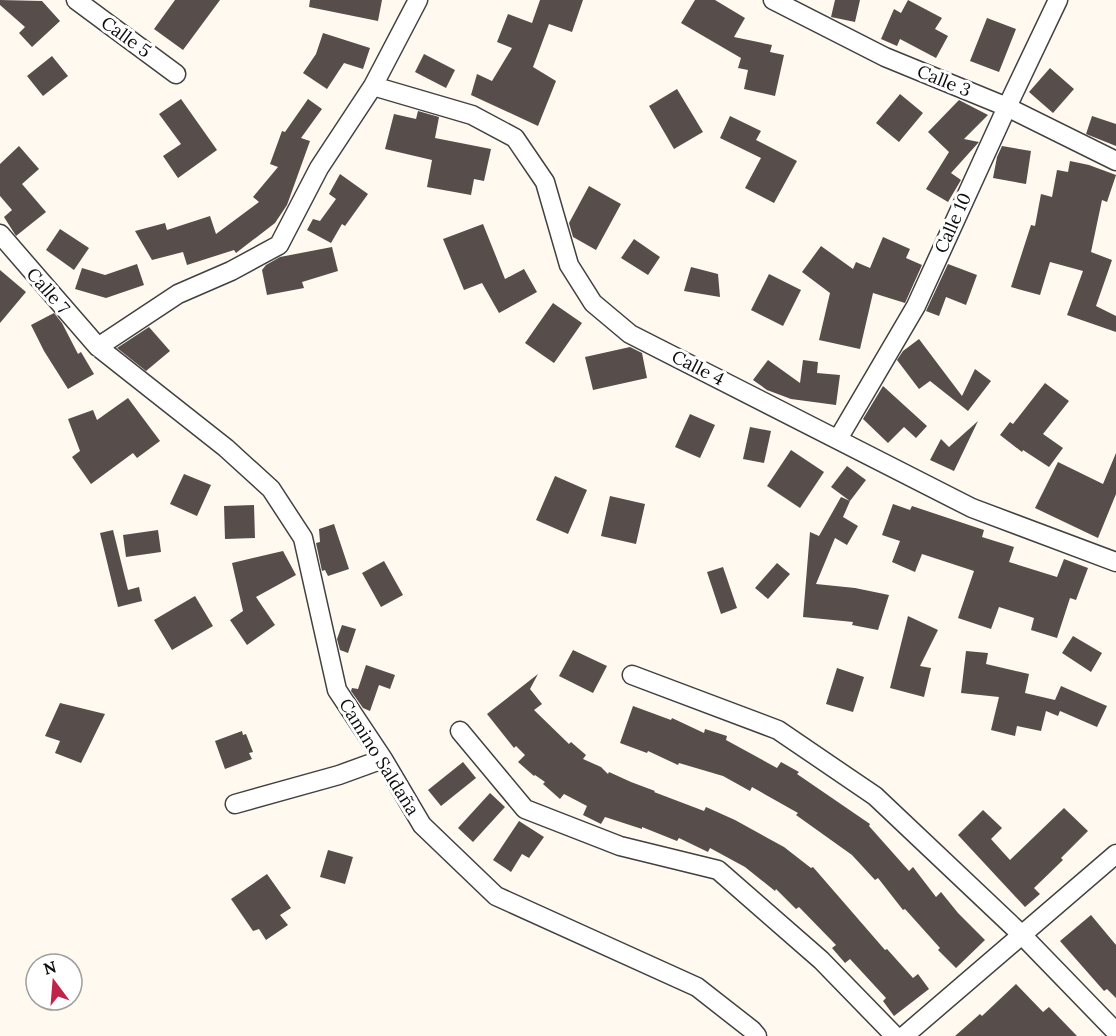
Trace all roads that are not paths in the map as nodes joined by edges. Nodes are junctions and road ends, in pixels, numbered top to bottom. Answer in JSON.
{"nodes":[{"id":1,"x":76,"y":0,"type":"edge"},
{"id":2,"x":418,"y":0,"type":"edge"},
{"id":3,"x":773,"y":0,"type":"edge"},
{"id":4,"x":1058,"y":0,"type":"edge"},
{"id":5,"x":176,"y":74,"type":"dead end"},
{"id":6,"x":373,"y":86,"type":"junction"},
{"id":7,"x":1006,"y":107,"type":"junction"},
{"id":8,"x":1116,"y":161,"type":"edge"},
{"id":9,"x":0,"y":234,"type":"edge"},
{"id":10,"x":98,"y":347,"type":"junction"},
{"id":11,"x":838,"y":439,"type":"junction"},
{"id":12,"x":1116,"y":562,"type":"edge"},
{"id":13,"x":632,"y":675,"type":"dead end"},
{"id":14,"x":460,"y":731,"type":"dead end"},
{"id":15,"x":383,"y":759,"type":"junction"},
{"id":16,"x":235,"y":804,"type":"dead end"},
{"id":17,"x":1116,"y":854,"type":"edge"},
{"id":18,"x":1022,"y":935,"type":"junction"},
{"id":19,"x":1116,"y":1032,"type":"edge"},
{"id":20,"x":757,"y":1036,"type":"edge"},
{"id":21,"x":895,"y":1036,"type":"edge"},
{"id":22,"x":904,"y":1036,"type":"edge"}],
"edges":[{"from":1,"to":5,"type":"street","name":"Calle 5"},
{"from":2,"to":6,"type":"street"},
{"from":3,"to":7,"type":"street","name":"Calle 3"},
{"from":4,"to":7,"type":"street","name":"Calle 10"},
{"from":6,"to":10,"type":"street"},
{"from":6,"to":11,"type":"street","name":"Calle 4"},
{"from":7,"to":8,"type":"street","name":"Calle 3"},
{"from":7,"to":11,"type":"street","name":"Calle 10"},
{"from":9,"to":10,"type":"street","name":"Calle 7"},
{"from":10,"to":15,"type":"street","name":"Camino Saldaña"},
{"from":11,"to":12,"type":"street","name":"Calle 4"},
{"from":13,"to":18,"type":"street"},
{"from":14,"to":21,"type":"street"},
{"from":15,"to":16,"type":"street"},
{"from":15,"to":20,"type":"street","name":"Camino Saldaña"},
{"from":17,"to":18,"type":"street"},
{"from":18,"to":19,"type":"street"},
{"from":18,"to":22,"type":"street"}]}
